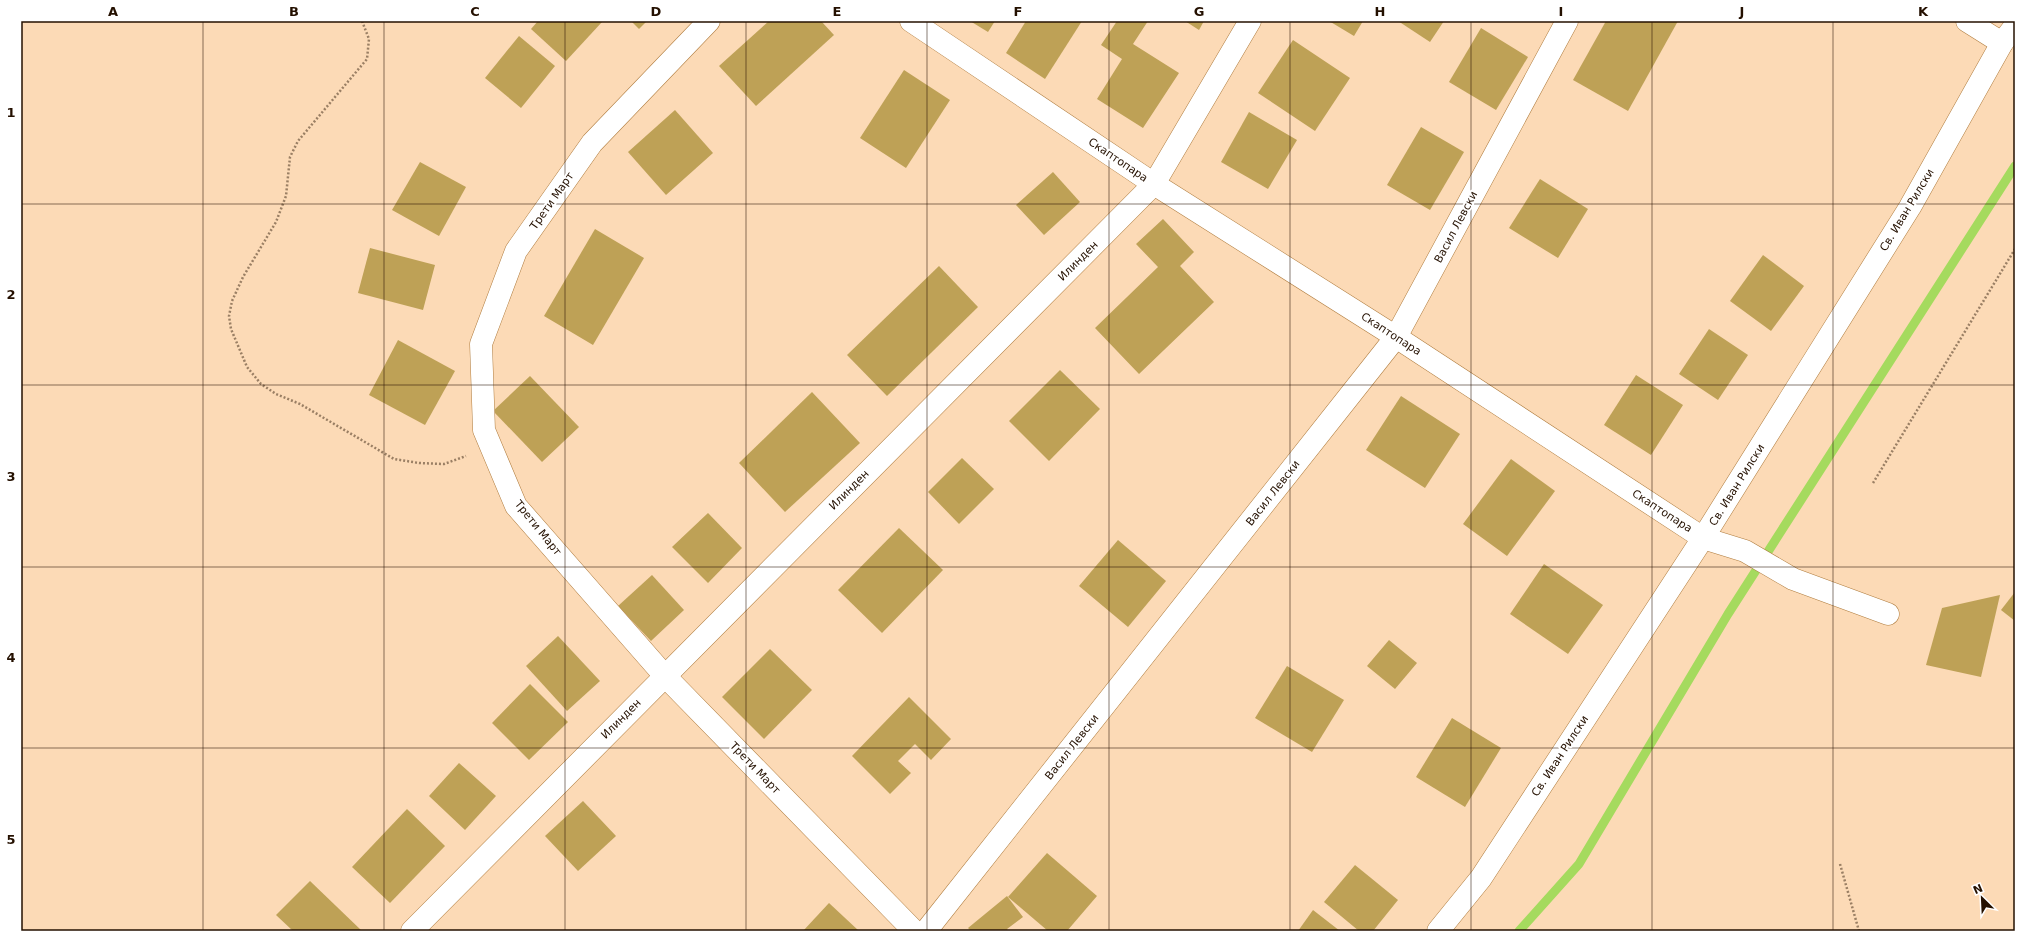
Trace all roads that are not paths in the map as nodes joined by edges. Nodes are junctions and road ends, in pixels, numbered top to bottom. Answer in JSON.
{"nodes":[{"id":1,"x":710,"y":21,"type":"edge"},
{"id":2,"x":911,"y":21,"type":"edge"},
{"id":3,"x":1250,"y":21,"type":"edge"},
{"id":4,"x":1567,"y":21,"type":"edge"},
{"id":5,"x":1967,"y":21,"type":"edge"},
{"id":6,"x":2009,"y":34,"type":"edge"},
{"id":7,"x":1154,"y":184,"type":"junction"},
{"id":8,"x":1396,"y":337,"type":"junction"},
{"id":9,"x":1703,"y":538,"type":"junction"},
{"id":10,"x":1888,"y":614,"type":"dead end"},
{"id":11,"x":664,"y":675,"type":"junction"},
{"id":12,"x":412,"y":931,"type":"edge"},
{"id":13,"x":914,"y":931,"type":"edge"},
{"id":14,"x":926,"y":931,"type":"edge"},
{"id":15,"x":1438,"y":931,"type":"edge"}],
"edges":[{"from":1,"to":11,"type":"street","name":"Трети Март"},
{"from":2,"to":7,"type":"street","name":"Скаптопара"},
{"from":3,"to":7,"type":"street","name":"Илинден"},
{"from":4,"to":8,"type":"street","name":"Васил Левски"},
{"from":5,"to":6,"type":"street"},
{"from":6,"to":9,"type":"street","name":"Св. Иван Рилски"},
{"from":7,"to":8,"type":"street","name":"Скаптопара"},
{"from":7,"to":11,"type":"street","name":"Илинден"},
{"from":8,"to":9,"type":"street","name":"Скаптопара"},
{"from":8,"to":14,"type":"street","name":"Васил Левски"},
{"from":9,"to":10,"type":"street","name":"Скаптопара"},
{"from":9,"to":15,"type":"street","name":"Св. Иван Рилски"},
{"from":11,"to":12,"type":"street","name":"Илинден"},
{"from":11,"to":13,"type":"street","name":"Трети Март"}]}
